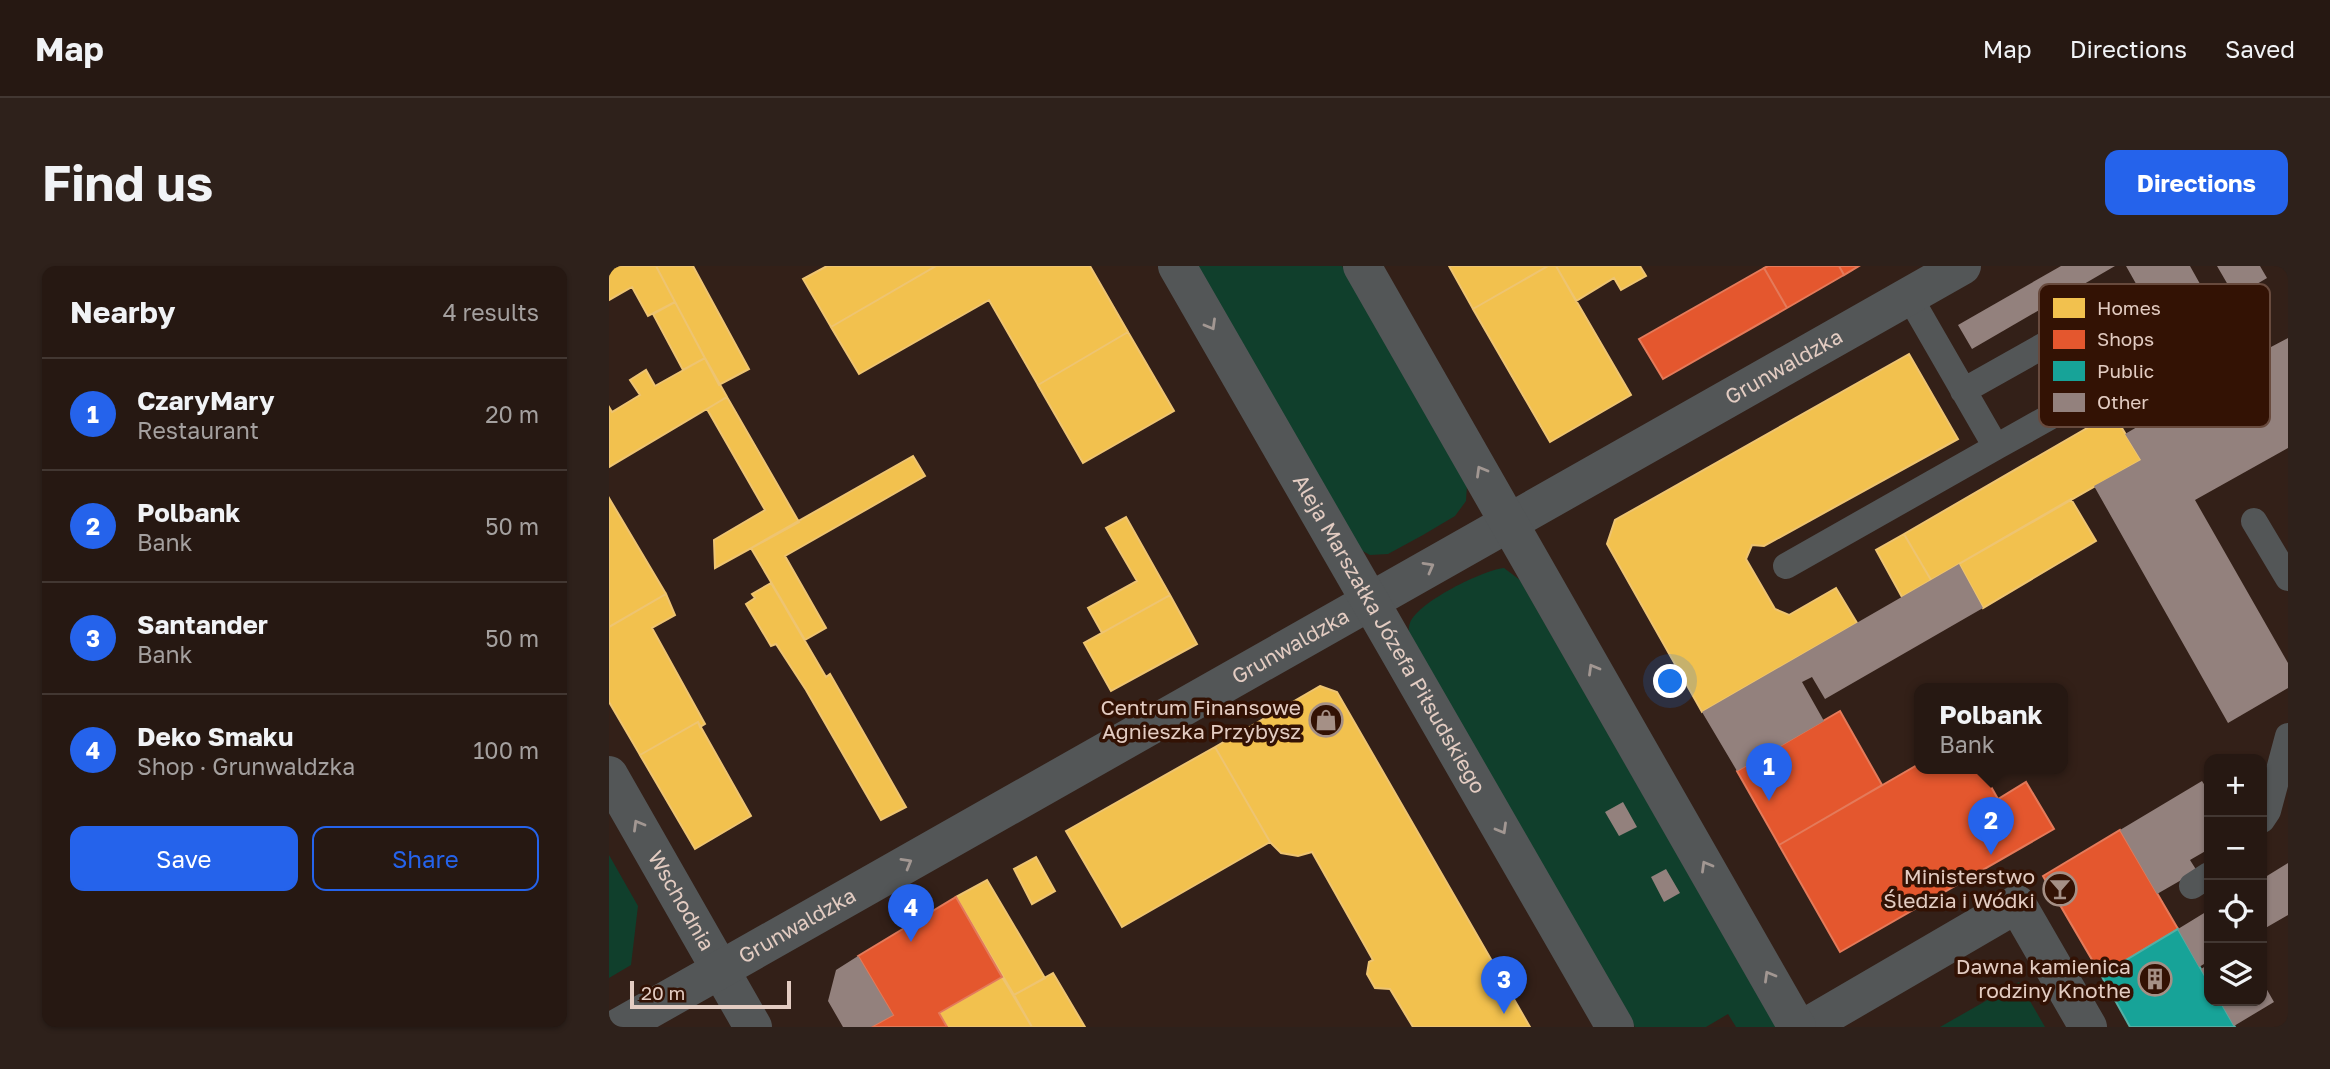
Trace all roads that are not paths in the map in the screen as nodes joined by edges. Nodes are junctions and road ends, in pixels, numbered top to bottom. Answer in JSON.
{"nodes":[{"id":1,"x":1177,"y":266,"type":"edge"},
{"id":2,"x":1362,"y":266,"type":"edge"},
{"id":3,"x":1962,"y":266,"type":"edge"},
{"id":4,"x":1909,"y":296,"type":"junction"},
{"id":5,"x":2039,"y":348,"type":"edge"},
{"id":6,"x":1963,"y":391,"type":"junction"},
{"id":7,"x":2039,"y":423,"type":"edge"},
{"id":8,"x":1996,"y":447,"type":"junction"},
{"id":9,"x":1509,"y":521,"type":"junction"},
{"id":10,"x":2254,"y":521,"type":"dead end"},
{"id":11,"x":1786,"y":566,"type":"dead end"},
{"id":12,"x":2288,"y":578,"type":"edge"},
{"id":13,"x":1369,"y":600,"type":"junction"},
{"id":14,"x":2288,"y":737,"type":"edge"},
{"id":15,"x":609,"y":775,"type":"edge"},
{"id":16,"x":2264,"y":817,"type":"edge"},
{"id":17,"x":720,"y":970,"type":"junction"},
{"id":18,"x":1609,"y":1015,"type":"edge"},
{"id":19,"x":619,"y":1027,"type":"edge"},
{"id":20,"x":753,"y":1027,"type":"edge"},
{"id":21,"x":1797,"y":1027,"type":"edge"},
{"id":22,"x":1806,"y":1027,"type":"edge"},
{"id":23,"x":2088,"y":1027,"type":"edge"}],
"edges":[{"from":1,"to":13,"type":"street","name":"Aleja Marszałka Józefa Piłsudskiego","one_way":true},
{"from":9,"to":2,"type":"street","one_way":true},
{"from":3,"to":4,"type":"street","name":"Grunwaldzka"},
{"from":4,"to":6,"type":"lane"},
{"from":4,"to":9,"type":"street","name":"Grunwaldzka"},
{"from":5,"to":6,"type":"lane"},
{"from":6,"to":8,"type":"lane"},
{"from":7,"to":8,"type":"lane"},
{"from":8,"to":11,"type":"lane"},
{"from":13,"to":9,"type":"street","name":"Grunwaldzka","one_way":true},
{"from":21,"to":9,"type":"street","one_way":true},
{"from":10,"to":12,"type":"lane"},
{"from":17,"to":13,"type":"street","name":"Grunwaldzka","one_way":true},
{"from":13,"to":18,"type":"street","name":"Aleja Marszałka Józefa Piłsudskiego","one_way":true},
{"from":14,"to":16,"type":"lane"},
{"from":17,"to":15,"type":"street","name":"Wschodnia","one_way":true},
{"from":17,"to":19,"type":"street","name":"Grunwaldzka"},
{"from":17,"to":20,"type":"street","name":"Wschodnia"},
{"from":22,"to":23,"type":"street"}]}
